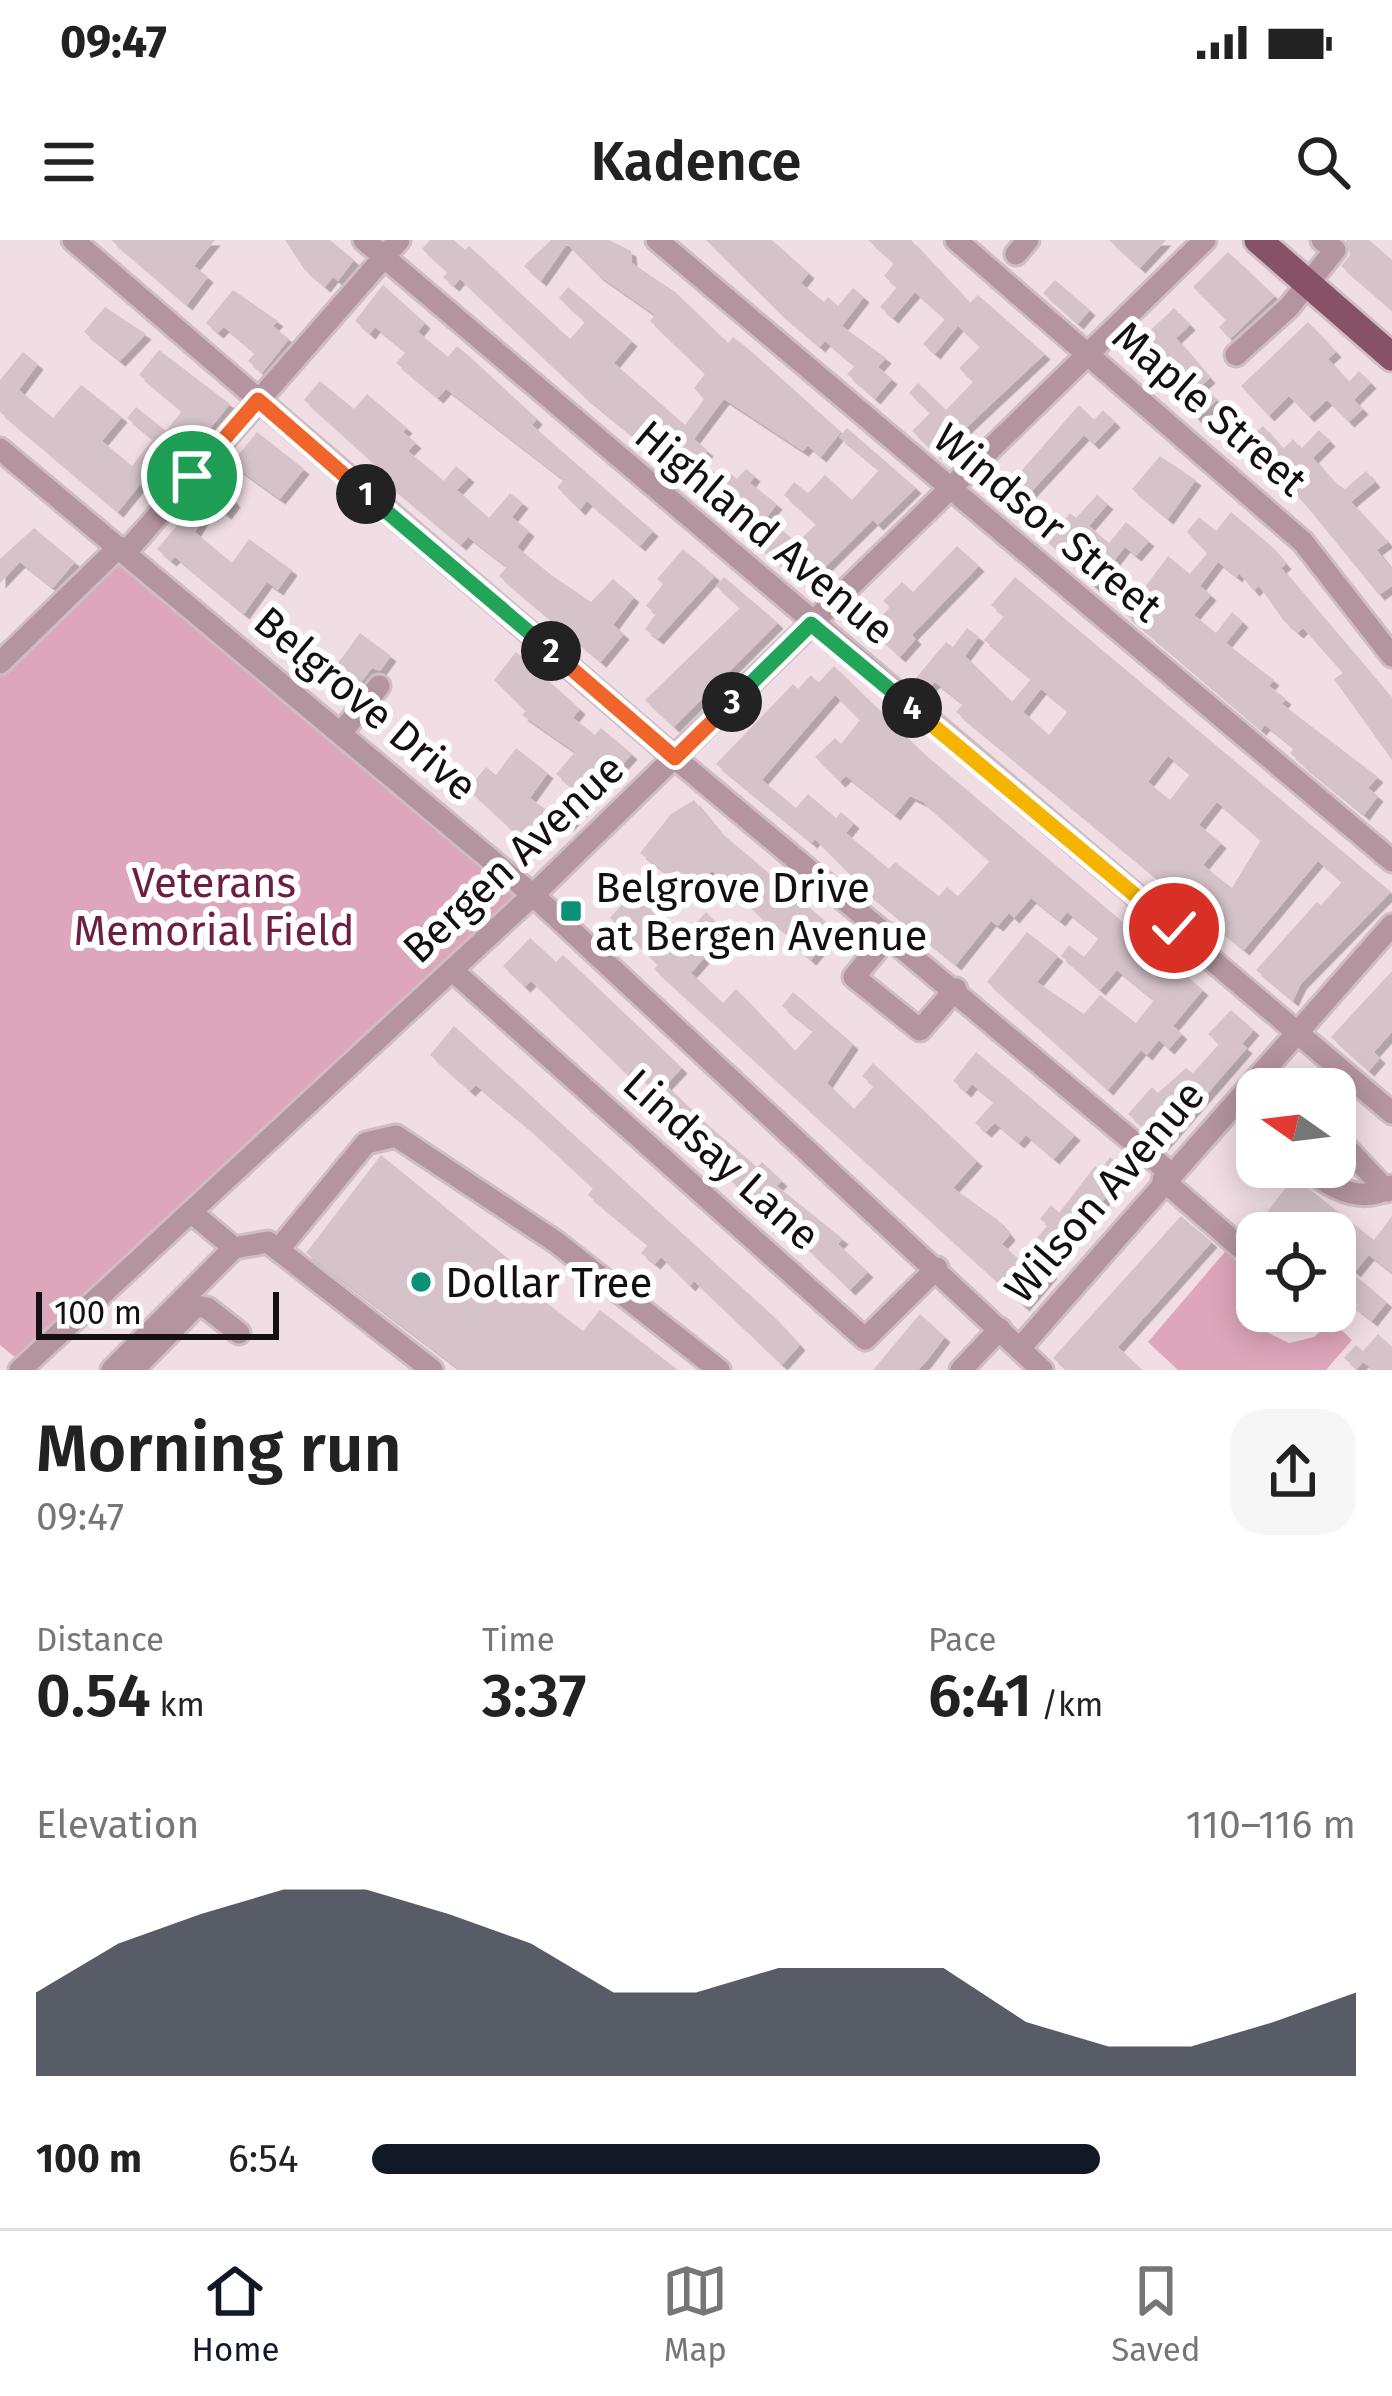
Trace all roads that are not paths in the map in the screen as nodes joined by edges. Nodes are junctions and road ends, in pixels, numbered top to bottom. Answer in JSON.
{"nodes":[{"id":1,"x":73,"y":240,"type":"edge"},
{"id":2,"x":364,"y":240,"type":"edge"},
{"id":3,"x":657,"y":240,"type":"edge"},
{"id":4,"x":1204,"y":240,"type":"edge"},
{"id":5,"x":1322,"y":240,"type":"edge"},
{"id":6,"x":965,"y":243,"type":"edge"},
{"id":7,"x":1276,"y":246,"type":"edge"},
{"id":8,"x":391,"y":249,"type":"edge"},
{"id":9,"x":1308,"y":283,"type":"junction"},
{"id":10,"x":1089,"y":353,"type":"junction"},
{"id":11,"x":1236,"y":355,"type":"dead end"},
{"id":12,"x":1392,"y":357,"type":"edge"},
{"id":13,"x":258,"y":400,"type":"junction"},
{"id":14,"x":0,"y":449,"type":"edge"},
{"id":15,"x":948,"y":489,"type":"junction"},
{"id":16,"x":122,"y":550,"type":"junction"},
{"id":17,"x":811,"y":624,"type":"junction"},
{"id":18,"x":1392,"y":656,"type":"edge"},
{"id":19,"x":0,"y":663,"type":"edge"},
{"id":20,"x":379,"y":686,"type":"dead end"},
{"id":21,"x":341,"y":734,"type":"junction"},
{"id":22,"x":675,"y":758,"type":"junction"},
{"id":23,"x":1392,"y":861,"type":"edge"},
{"id":24,"x":533,"y":895,"type":"junction"},
{"id":25,"x":1392,"y":925,"type":"edge"},
{"id":26,"x":889,"y":934,"type":"junction"},
{"id":27,"x":452,"y":970,"type":"junction"},
{"id":28,"x":956,"y":989,"type":"junction"},
{"id":29,"x":1296,"y":1029,"type":"junction"},
{"id":30,"x":1387,"y":1099,"type":"edge"},
{"id":31,"x":1356,"y":1157,"type":"edge"},
{"id":32,"x":1166,"y":1176,"type":"junction"},
{"id":33,"x":1339,"y":1188,"type":"edge"},
{"id":34,"x":1389,"y":1189,"type":"edge"},
{"id":35,"x":191,"y":1212,"type":"junction"},
{"id":36,"x":1236,"y":1242,"type":"edge"},
{"id":37,"x":234,"y":1248,"type":"junction"},
{"id":38,"x":278,"y":1250,"type":"junction"},
{"id":39,"x":937,"y":1268,"type":"junction"},
{"id":40,"x":1000,"y":1329,"type":"junction"},
{"id":41,"x":239,"y":1333,"type":"dead end"},
{"id":42,"x":1020,"y":1348,"type":"junction"},
{"id":43,"x":20,"y":1370,"type":"edge"},
{"id":44,"x":112,"y":1370,"type":"edge"},
{"id":45,"x":133,"y":1370,"type":"edge"},
{"id":46,"x":432,"y":1370,"type":"edge"},
{"id":47,"x":718,"y":1370,"type":"edge"},
{"id":48,"x":961,"y":1370,"type":"edge"},
{"id":49,"x":1042,"y":1370,"type":"edge"}],
"edges":[{"from":1,"to":13,"type":"street"},
{"from":2,"to":8,"type":"street","name":"Highland Avenue"},
{"from":3,"to":15,"type":"street","name":"Windsor Street"},
{"from":4,"to":10,"type":"street","name":"Bergen Avenue"},
{"from":5,"to":9,"type":"street"},
{"from":6,"to":10,"type":"street","name":"Maple Street"},
{"from":7,"to":9,"type":"main road"},
{"from":8,"to":13,"type":"street"},
{"from":8,"to":17,"type":"street","name":"Highland Avenue"},
{"from":9,"to":11,"type":"street"},
{"from":9,"to":12,"type":"main road"},
{"from":10,"to":15,"type":"street","name":"Bergen Avenue"},
{"from":10,"to":18,"type":"street","name":"Maple Street"},
{"from":13,"to":16,"type":"street"},
{"from":13,"to":22,"type":"street"},
{"from":14,"to":16,"type":"street","name":"Belgrove Drive"},
{"from":15,"to":17,"type":"street","name":"Bergen Avenue"},
{"from":15,"to":23,"type":"street","name":"Windsor Street"},
{"from":16,"to":19,"type":"street"},
{"from":16,"to":21,"type":"street","name":"Belgrove Drive"},
{"from":17,"to":22,"type":"street","name":"Bergen Avenue"},
{"from":17,"to":29,"type":"street","name":"Highland Avenue"},
{"from":20,"to":21,"type":"street"},
{"from":21,"to":24,"type":"street","name":"Belgrove Drive"},
{"from":22,"to":24,"type":"street","name":"Bergen Avenue"},
{"from":22,"to":26,"type":"street"},
{"from":24,"to":27,"type":"street","name":"Bergen Avenue"},
{"from":24,"to":39,"type":"street","name":"Belgrove Drive"},
{"from":25,"to":29,"type":"street","name":"Wilson Avenue"},
{"from":26,"to":28,"type":"street"},
{"from":26,"to":28,"type":"street"},
{"from":27,"to":35,"type":"street","name":"Bergen Avenue"},
{"from":27,"to":39,"type":"street","name":"Lindsay Lane"},
{"from":28,"to":32,"type":"street"},
{"from":29,"to":30,"type":"street","name":"Highland Avenue"},
{"from":29,"to":32,"type":"street","name":"Wilson Avenue"},
{"from":31,"to":34,"type":"street"},
{"from":32,"to":36,"type":"street"},
{"from":32,"to":42,"type":"street","name":"Wilson Avenue"},
{"from":33,"to":34,"type":"street"},
{"from":35,"to":37,"type":"street"},
{"from":35,"to":43,"type":"street","name":"Bergen Avenue"},
{"from":37,"to":38,"type":"street"},
{"from":37,"to":44,"type":"street"},
{"from":38,"to":46,"type":"street"},
{"from":38,"to":47,"type":"street"},
{"from":39,"to":40,"type":"street","name":"Belgrove Drive"},
{"from":40,"to":42,"type":"street","name":"Belgrove Drive"},
{"from":40,"to":48,"type":"street"},
{"from":41,"to":45,"type":"street"},
{"from":42,"to":49,"type":"street","name":"Belgrove Drive"}]}
